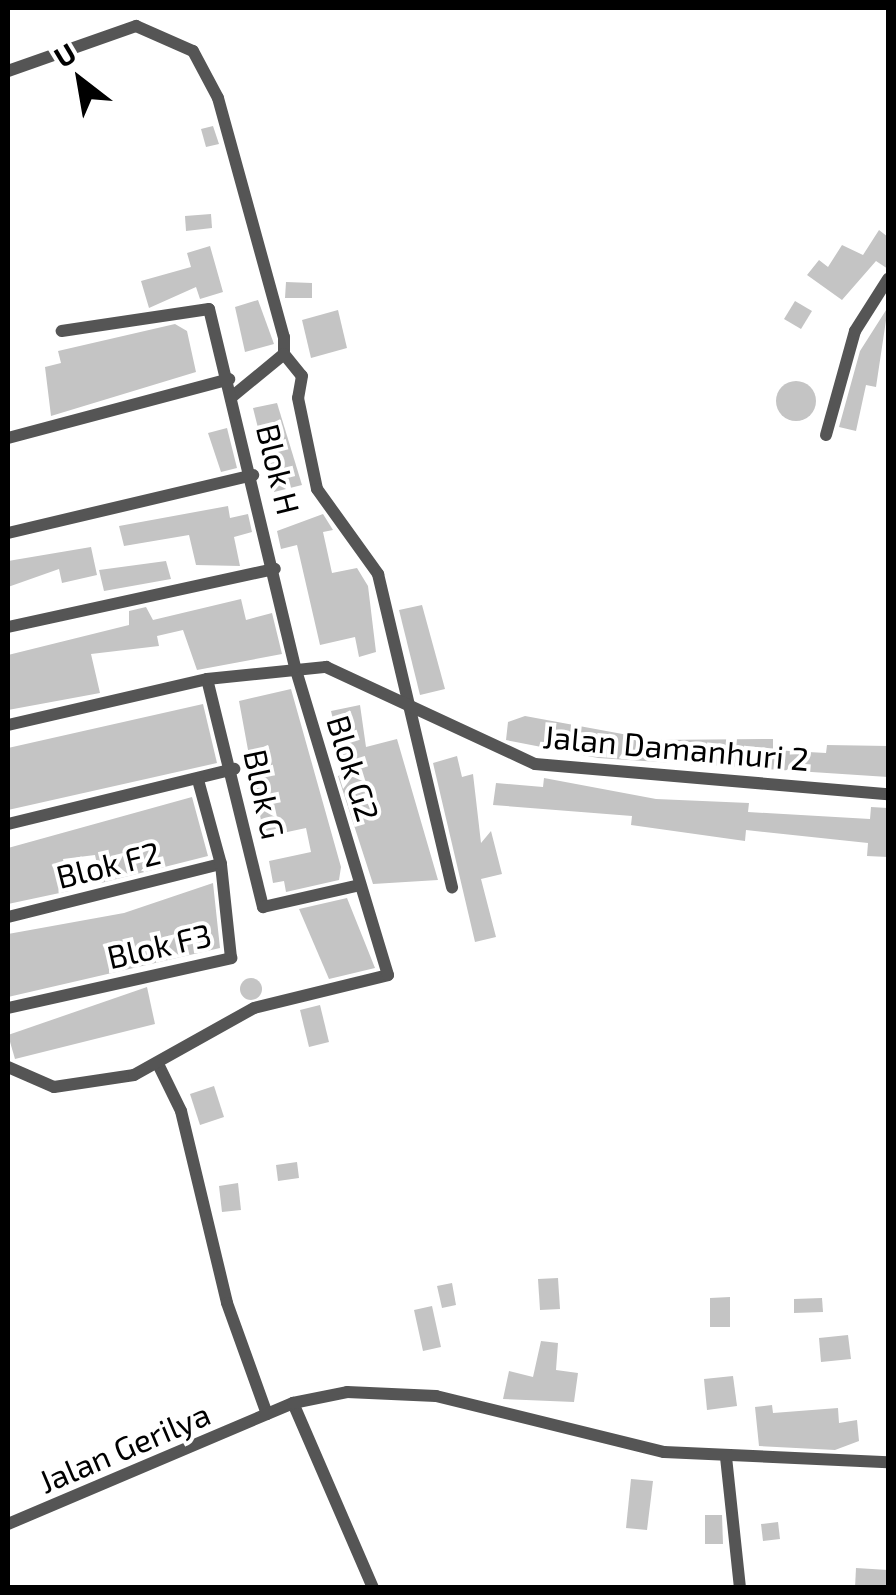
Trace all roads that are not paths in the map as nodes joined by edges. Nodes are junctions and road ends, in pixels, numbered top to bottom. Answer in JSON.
{"nodes":[{"id":1,"x":8,"y":71,"type":"edge"},
{"id":2,"x":888,"y":279,"type":"edge"},
{"id":3,"x":62,"y":332,"type":"dead end"},
{"id":4,"x":284,"y":354,"type":"junction"},
{"id":5,"x":229,"y":379,"type":"junction"},
{"id":6,"x":233,"y":396,"type":"junction"},
{"id":7,"x":826,"y":435,"type":"dead end"},
{"id":8,"x":8,"y":438,"type":"edge"},
{"id":9,"x":253,"y":475,"type":"junction"},
{"id":10,"x":8,"y":533,"type":"edge"},
{"id":11,"x":275,"y":570,"type":"junction"},
{"id":12,"x":8,"y":627,"type":"edge"},
{"id":13,"x":295,"y":667,"type":"junction"},
{"id":14,"x":207,"y":680,"type":"junction"},
{"id":15,"x":410,"y":705,"type":"junction"},
{"id":16,"x":8,"y":726,"type":"edge"},
{"id":17,"x":234,"y":769,"type":"junction"},
{"id":18,"x":198,"y":780,"type":"junction"},
{"id":19,"x":888,"y":794,"type":"edge"},
{"id":20,"x":8,"y":824,"type":"edge"},
{"id":21,"x":221,"y":864,"type":"junction"},
{"id":22,"x":360,"y":886,"type":"junction"},
{"id":23,"x":452,"y":887,"type":"dead end"},
{"id":24,"x":8,"y":917,"type":"edge"},
{"id":25,"x":8,"y":1008,"type":"edge"},
{"id":26,"x":158,"y":1066,"type":"junction"},
{"id":27,"x":8,"y":1067,"type":"edge"},
{"id":28,"x":293,"y":1402,"type":"junction"},
{"id":29,"x":264,"y":1416,"type":"junction"},
{"id":30,"x":726,"y":1457,"type":"junction"},
{"id":31,"x":888,"y":1462,"type":"edge"},
{"id":32,"x":8,"y":1524,"type":"edge"},
{"id":33,"x":373,"y":1588,"type":"edge"},
{"id":34,"x":740,"y":1588,"type":"edge"}],
"edges":[{"from":1,"to":4,"type":"street"},
{"from":2,"to":7,"type":"street"},
{"from":3,"to":5,"type":"street","name":"Blok H"},
{"from":4,"to":6,"type":"street"},
{"from":4,"to":15,"type":"street"},
{"from":5,"to":6,"type":"street","name":"Blok H"},
{"from":5,"to":8,"type":"street"},
{"from":6,"to":9,"type":"street","name":"Blok H"},
{"from":9,"to":10,"type":"street"},
{"from":9,"to":11,"type":"street","name":"Blok H"},
{"from":11,"to":12,"type":"street"},
{"from":11,"to":13,"type":"street","name":"Blok H"},
{"from":13,"to":14,"type":"street","name":"Jalan Damanhuri 2"},
{"from":13,"to":15,"type":"street","name":"Jalan Damanhuri 2"},
{"from":13,"to":22,"type":"street","name":"Blok G2"},
{"from":14,"to":16,"type":"street","name":"Jalan Damanhuri 2"},
{"from":14,"to":17,"type":"street","name":"Blok G"},
{"from":15,"to":19,"type":"street","name":"Jalan Damanhuri 2"},
{"from":15,"to":23,"type":"street"},
{"from":17,"to":18,"type":"street"},
{"from":17,"to":22,"type":"street","name":"Blok G"},
{"from":18,"to":20,"type":"street"},
{"from":18,"to":21,"type":"street"},
{"from":21,"to":24,"type":"street","name":"Blok F2"},
{"from":21,"to":25,"type":"street","name":"Blok F3"},
{"from":22,"to":26,"type":"street","name":"Blok G2"},
{"from":26,"to":27,"type":"street"},
{"from":26,"to":29,"type":"street"},
{"from":28,"to":29,"type":"street","name":"Jalan Gerilya"},
{"from":28,"to":30,"type":"street","name":"Jalan Gerilya"},
{"from":28,"to":33,"type":"street"},
{"from":29,"to":32,"type":"street","name":"Jalan Gerilya"},
{"from":30,"to":31,"type":"street","name":"Jalan Gerilya"},
{"from":30,"to":34,"type":"street"}]}
